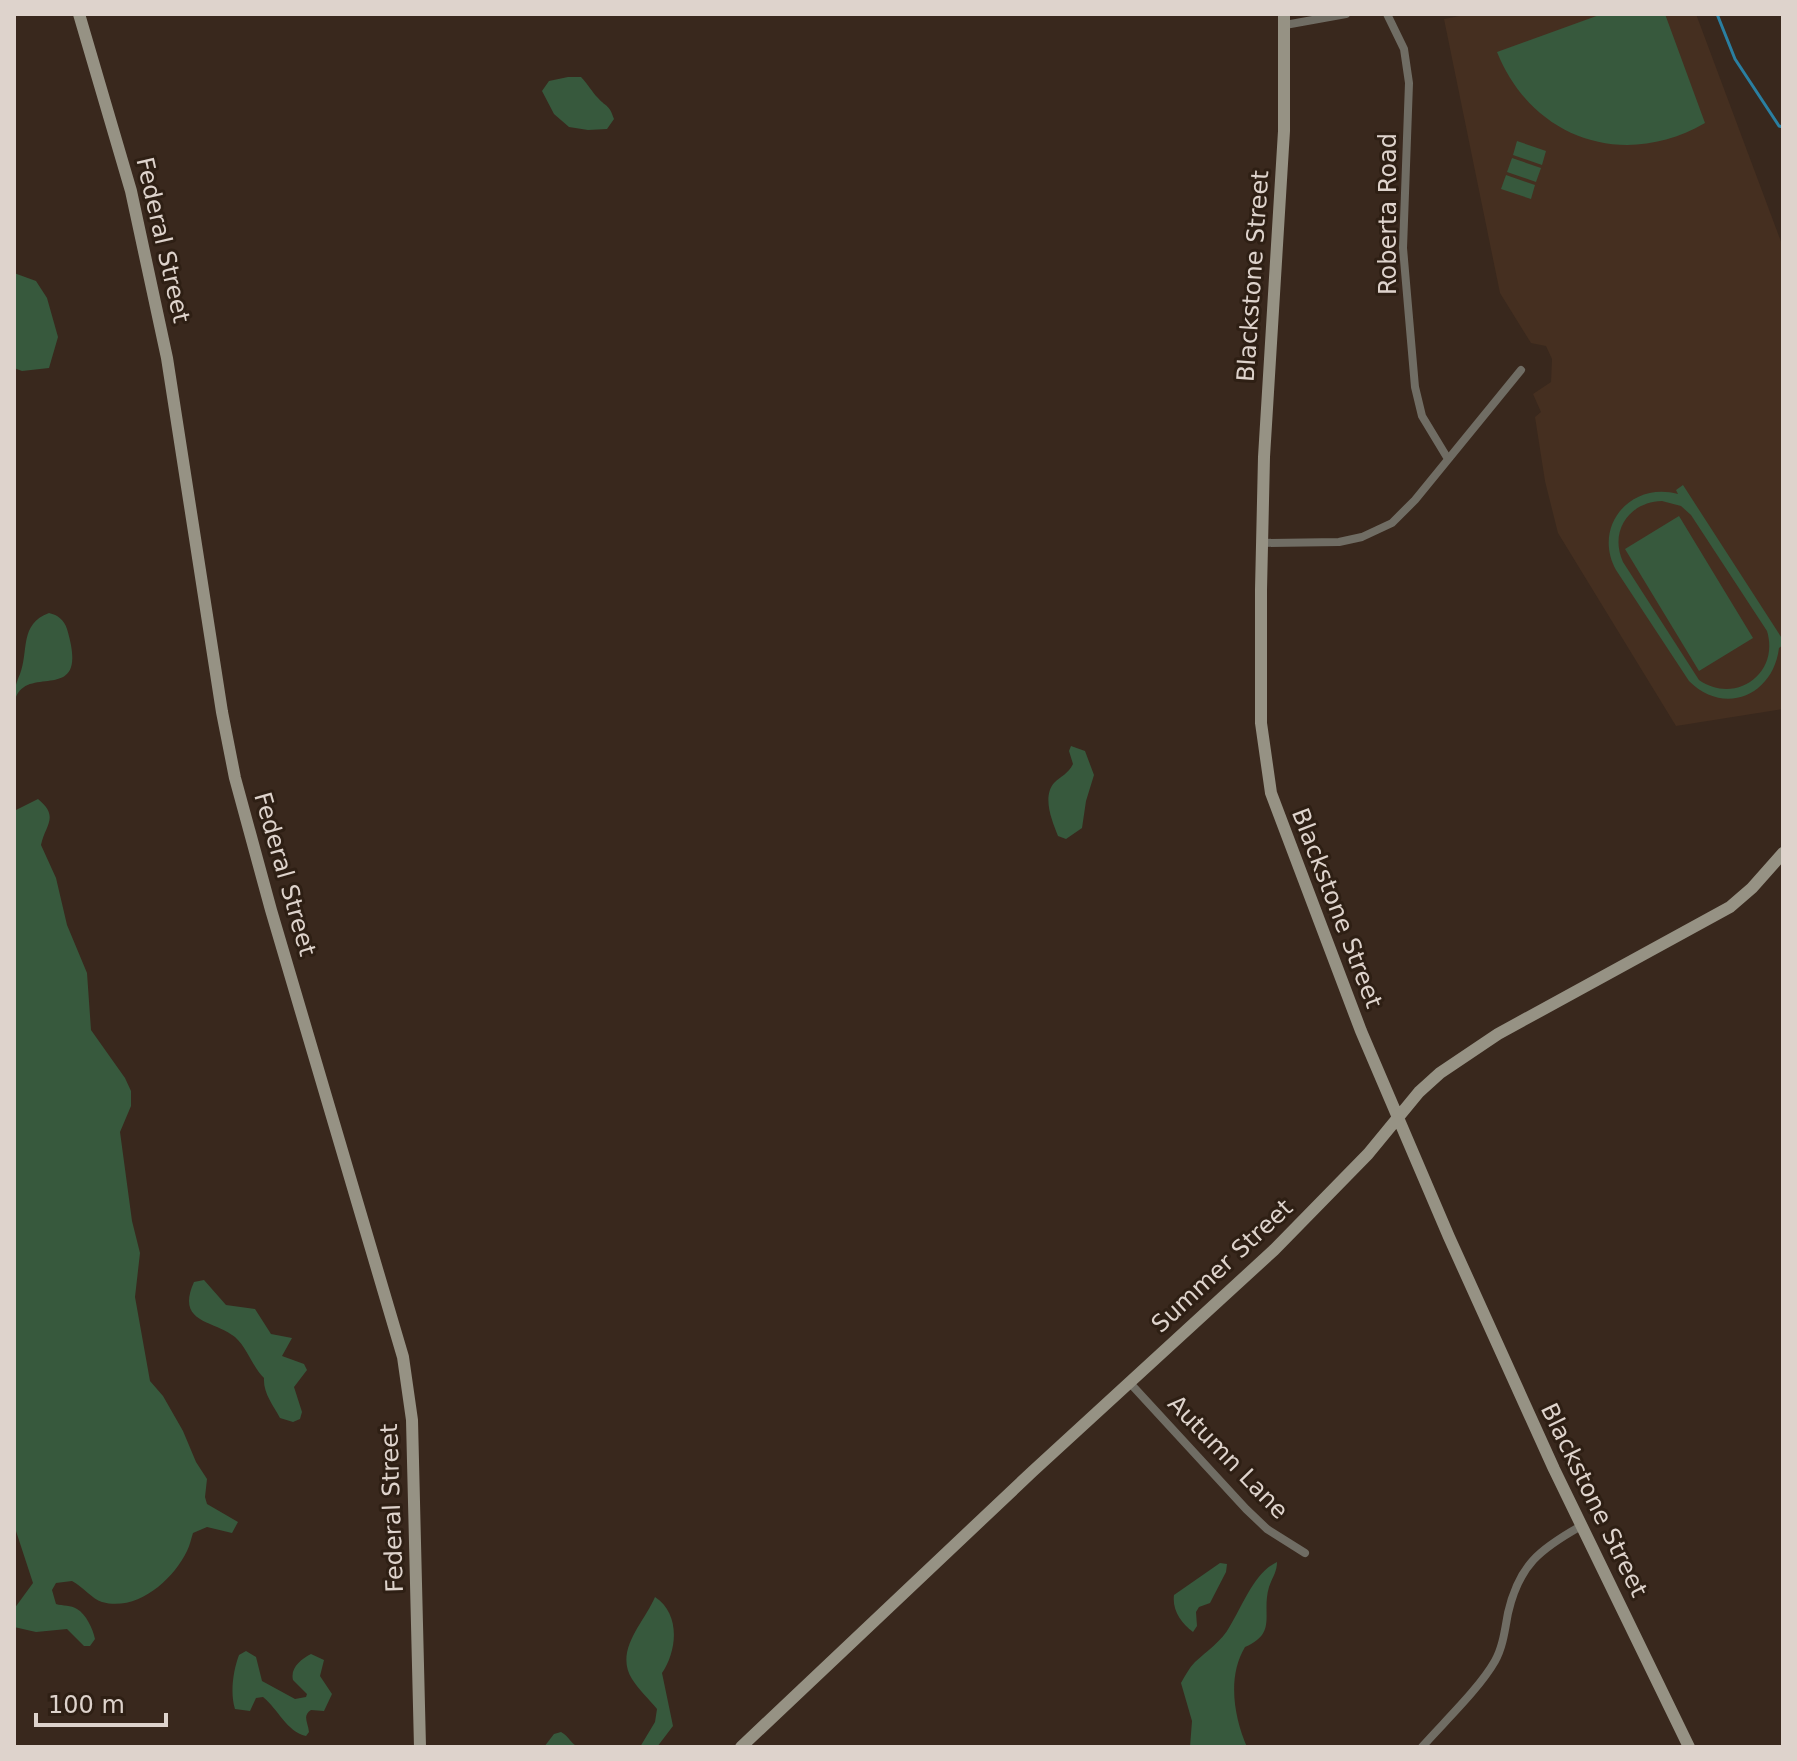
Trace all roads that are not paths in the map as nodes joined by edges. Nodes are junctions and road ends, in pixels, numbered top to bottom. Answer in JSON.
{"nodes":[{"id":1,"x":79,"y":14,"type":"edge"},
{"id":2,"x":1346,"y":14,"type":"edge"},
{"id":3,"x":1387,"y":14,"type":"edge"},
{"id":4,"x":1284,"y":20,"type":"edge"},
{"id":5,"x":1521,"y":370,"type":"dead end"},
{"id":6,"x":1448,"y":459,"type":"junction"},
{"id":7,"x":1262,"y":543,"type":"junction"},
{"id":8,"x":1783,"y":853,"type":"edge"},
{"id":9,"x":1398,"y":1119,"type":"junction"},
{"id":10,"x":1129,"y":1382,"type":"junction"},
{"id":11,"x":1581,"y":1526,"type":"junction"},
{"id":12,"x":1305,"y":1553,"type":"dead end"},
{"id":13,"x":420,"y":1747,"type":"edge"},
{"id":14,"x":741,"y":1747,"type":"edge"},
{"id":15,"x":1422,"y":1747,"type":"edge"},
{"id":16,"x":1689,"y":1747,"type":"edge"}],
"edges":[{"from":1,"to":13,"type":"main road","name":"Federal Street"},
{"from":2,"to":4,"type":"street"},
{"from":3,"to":6,"type":"street","name":"Roberta Road"},
{"from":4,"to":7,"type":"main road","name":"Blackstone Street"},
{"from":5,"to":6,"type":"street"},
{"from":6,"to":7,"type":"street"},
{"from":7,"to":9,"type":"main road","name":"Blackstone Street"},
{"from":8,"to":9,"type":"main road","name":"Summer Street"},
{"from":9,"to":10,"type":"main road","name":"Summer Street"},
{"from":9,"to":11,"type":"main road","name":"Blackstone Street"},
{"from":10,"to":12,"type":"street","name":"Autumn Lane"},
{"from":10,"to":14,"type":"main road","name":"Summer Street"},
{"from":11,"to":15,"type":"street"},
{"from":11,"to":16,"type":"main road","name":"Blackstone Street"}]}
